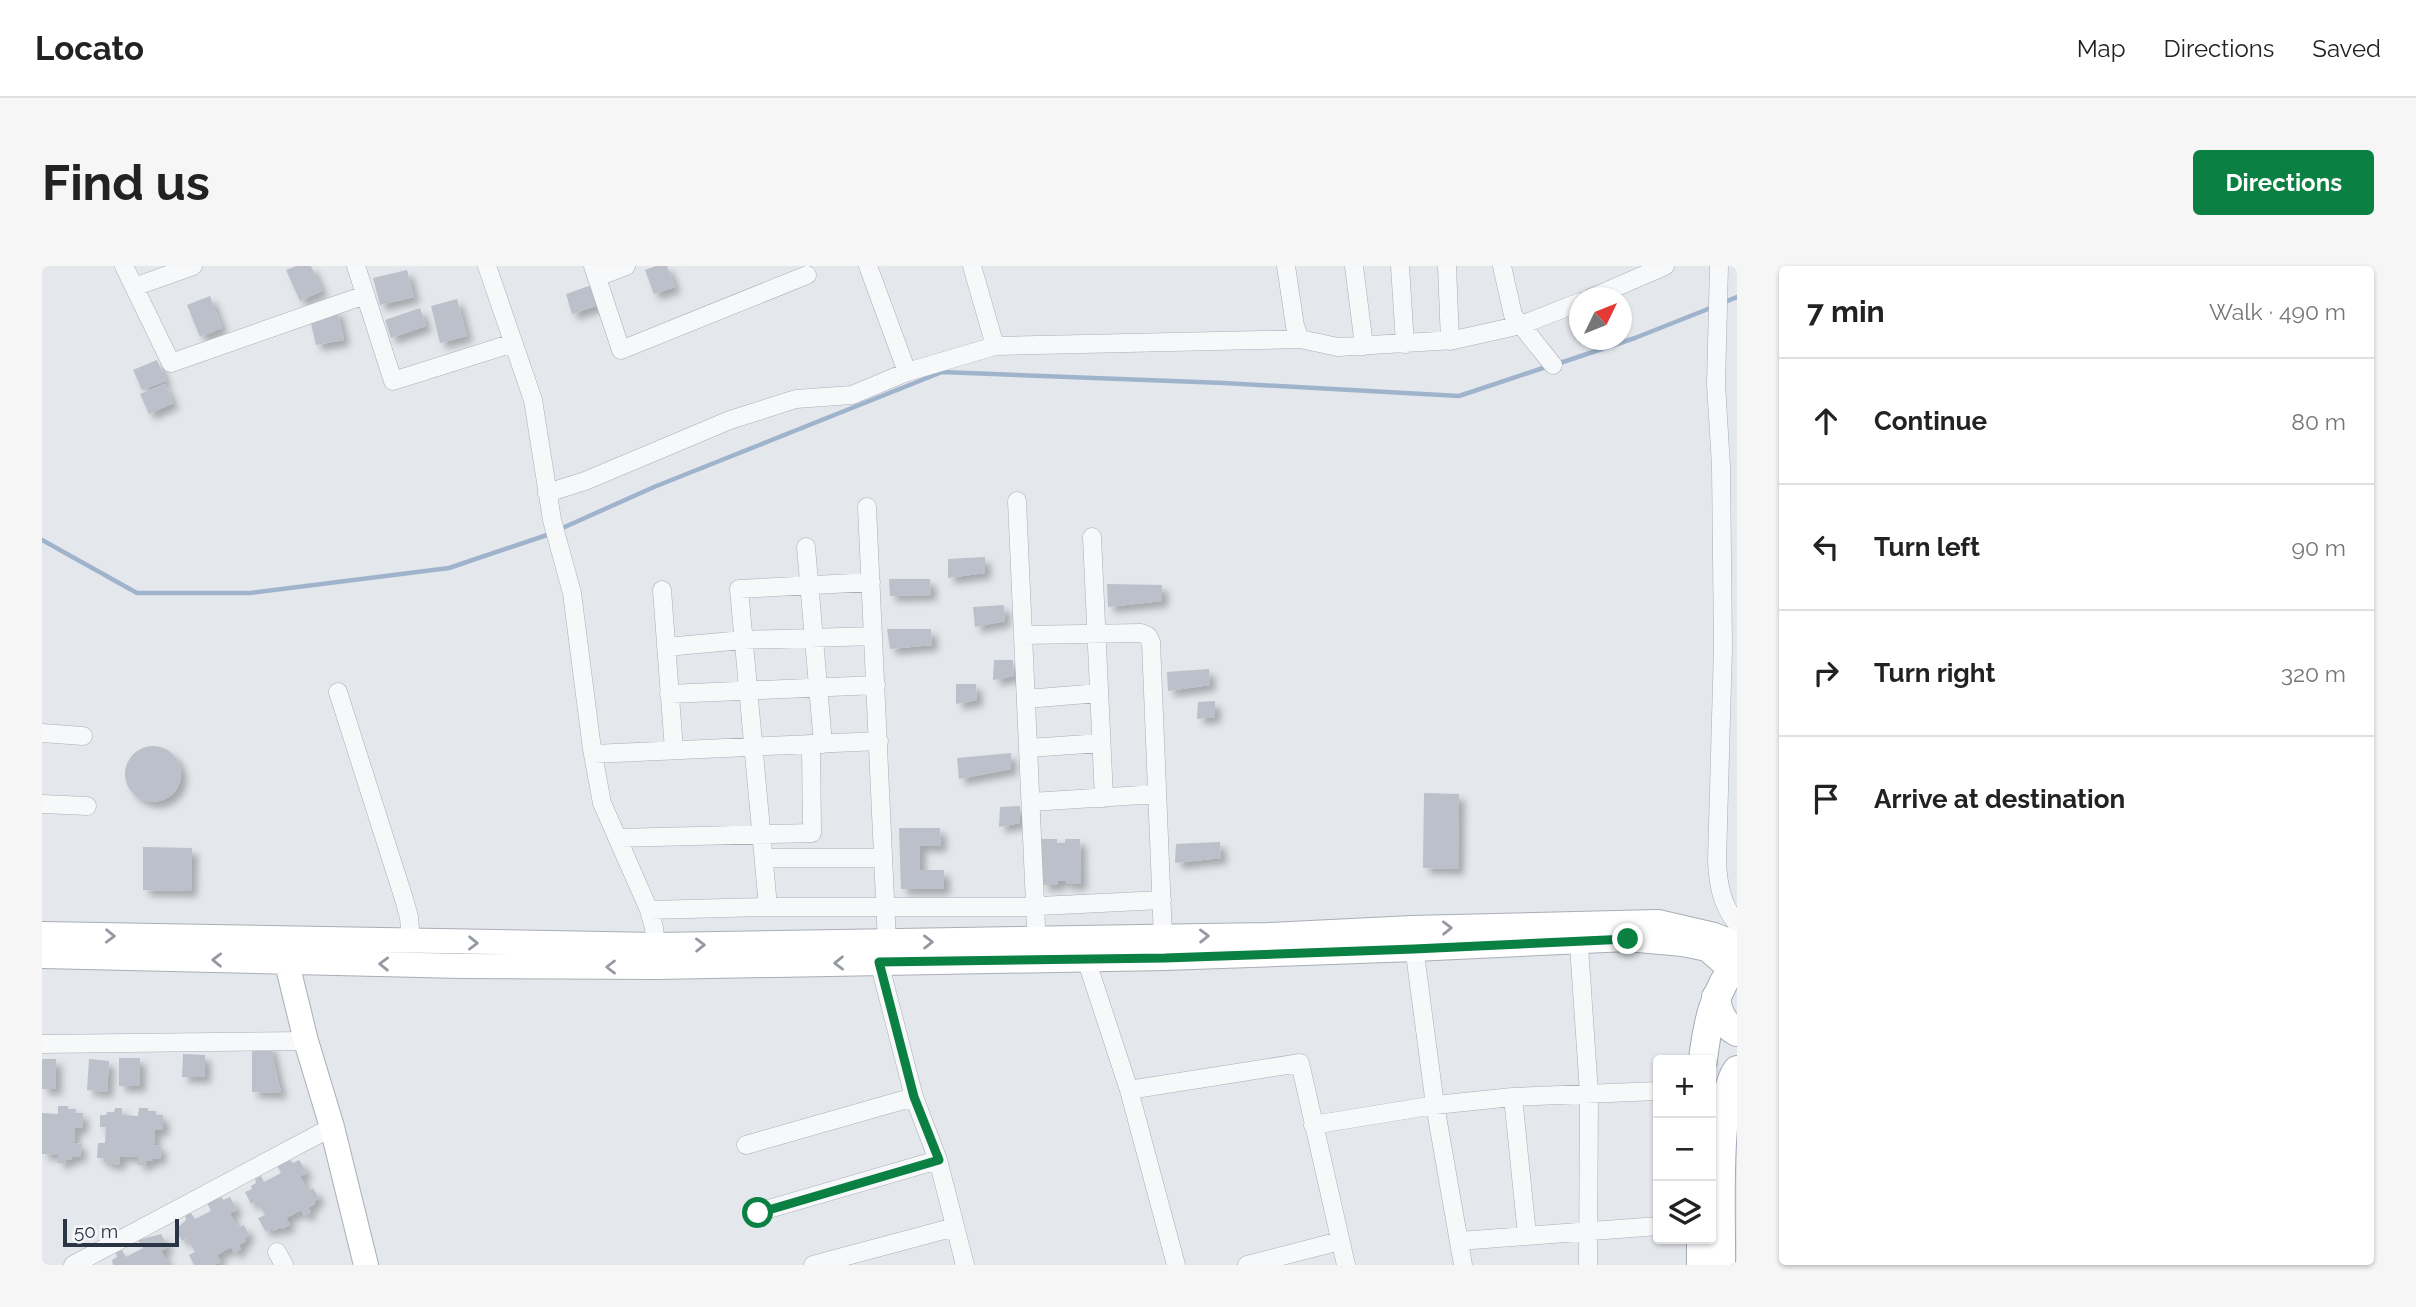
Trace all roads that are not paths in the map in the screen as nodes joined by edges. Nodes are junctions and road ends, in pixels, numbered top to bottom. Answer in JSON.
{"nodes":[{"id":1,"x":124,"y":266,"type":"edge"},
{"id":2,"x":193,"y":266,"type":"edge"},
{"id":3,"x":356,"y":266,"type":"edge"},
{"id":4,"x":487,"y":266,"type":"edge"},
{"id":5,"x":626,"y":266,"type":"edge"},
{"id":6,"x":868,"y":266,"type":"edge"},
{"id":7,"x":972,"y":266,"type":"edge"},
{"id":8,"x":1286,"y":266,"type":"edge"},
{"id":9,"x":1354,"y":266,"type":"edge"},
{"id":10,"x":1400,"y":266,"type":"edge"},
{"id":11,"x":1447,"y":266,"type":"edge"},
{"id":12,"x":1502,"y":266,"type":"edge"},
{"id":13,"x":1665,"y":266,"type":"edge"},
{"id":14,"x":1718,"y":266,"type":"edge"},
{"id":15,"x":595,"y":271,"type":"edge"},
{"id":16,"x":807,"y":275,"type":"dead end"},
{"id":17,"x":134,"y":287,"type":"junction"},
{"id":18,"x":1616,"y":287,"type":"edge"},
{"id":19,"x":365,"y":295,"type":"junction"},
{"id":20,"x":1569,"y":306,"type":"edge"},
{"id":21,"x":1521,"y":325,"type":"junction"},
{"id":22,"x":1300,"y":339,"type":"junction"},
{"id":23,"x":1450,"y":341,"type":"junction"},
{"id":24,"x":513,"y":343,"type":"junction"},
{"id":25,"x":1405,"y":344,"type":"junction"},
{"id":26,"x":995,"y":346,"type":"junction"},
{"id":27,"x":1364,"y":346,"type":"junction"},
{"id":28,"x":1552,"y":365,"type":"dead end"},
{"id":29,"x":907,"y":372,"type":"junction"},
{"id":30,"x":548,"y":493,"type":"junction"},
{"id":31,"x":1017,"y":501,"type":"dead end"},
{"id":32,"x":867,"y":507,"type":"dead end"},
{"id":33,"x":1092,"y":537,"type":"dead end"},
{"id":34,"x":806,"y":547,"type":"dead end"},
{"id":35,"x":871,"y":582,"type":"junction"},
{"id":36,"x":809,"y":585,"type":"junction"},
{"id":37,"x":662,"y":590,"type":"dead end"},
{"id":38,"x":1096,"y":634,"type":"junction"},
{"id":39,"x":1023,"y":635,"type":"junction"},
{"id":40,"x":873,"y":636,"type":"junction"},
{"id":41,"x":814,"y":638,"type":"junction"},
{"id":42,"x":743,"y":640,"type":"junction"},
{"id":43,"x":666,"y":647,"type":"junction"},
{"id":44,"x":876,"y":685,"type":"junction"},
{"id":45,"x":818,"y":687,"type":"junction"},
{"id":46,"x":748,"y":690,"type":"junction"},
{"id":47,"x":338,"y":692,"type":"dead end"},
{"id":48,"x":1099,"y":693,"type":"junction"},
{"id":49,"x":669,"y":694,"type":"junction"},
{"id":50,"x":1027,"y":699,"type":"junction"},
{"id":51,"x":42,"y":733,"type":"edge"},
{"id":52,"x":83,"y":736,"type":"dead end"},
{"id":53,"x":879,"y":741,"type":"junction"},
{"id":54,"x":1101,"y":743,"type":"junction"},
{"id":55,"x":817,"y":744,"type":"junction"},
{"id":56,"x":753,"y":747,"type":"junction"},
{"id":57,"x":1029,"y":748,"type":"junction"},
{"id":58,"x":674,"y":750,"type":"junction"},
{"id":59,"x":593,"y":754,"type":"junction"},
{"id":60,"x":1157,"y":794,"type":"junction"},
{"id":61,"x":1104,"y":798,"type":"junction"},
{"id":62,"x":1031,"y":802,"type":"junction"},
{"id":63,"x":42,"y":804,"type":"edge"},
{"id":64,"x":87,"y":806,"type":"dead end"},
{"id":65,"x":761,"y":834,"type":"junction"},
{"id":66,"x":618,"y":838,"type":"junction"},
{"id":67,"x":764,"y":858,"type":"junction"},
{"id":68,"x":883,"y":858,"type":"junction"},
{"id":69,"x":1161,"y":900,"type":"junction"},
{"id":70,"x":1037,"y":906,"type":"junction"},
{"id":71,"x":768,"y":907,"type":"junction"},
{"id":72,"x":885,"y":908,"type":"junction"},
{"id":73,"x":649,"y":911,"type":"junction"},
{"id":74,"x":1737,"y":924,"type":"edge"},
{"id":75,"x":1578,"y":933,"type":"junction"},
{"id":76,"x":42,"y":934,"type":"edge"},
{"id":77,"x":1163,"y":937,"type":"junction"},
{"id":78,"x":1413,"y":939,"type":"junction"},
{"id":79,"x":411,"y":942,"type":"junction"},
{"id":80,"x":1037,"y":949,"type":"junction"},
{"id":81,"x":1086,"y":949,"type":"junction"},
{"id":82,"x":284,"y":951,"type":"junction"},
{"id":83,"x":883,"y":953,"type":"junction"},
{"id":84,"x":42,"y":956,"type":"edge"},
{"id":85,"x":657,"y":956,"type":"junction"},
{"id":86,"x":1735,"y":959,"type":"edge"},
{"id":87,"x":1716,"y":997,"type":"junction"},
{"id":88,"x":1737,"y":1032,"type":"edge"},
{"id":89,"x":306,"y":1041,"type":"junction"},
{"id":90,"x":42,"y":1044,"type":"edge"},
{"id":91,"x":1704,"y":1055,"type":"edge"},
{"id":92,"x":1737,"y":1070,"type":"edge"},
{"id":93,"x":1129,"y":1090,"type":"junction"},
{"id":94,"x":1653,"y":1091,"type":"edge"},
{"id":95,"x":1589,"y":1093,"type":"junction"},
{"id":96,"x":914,"y":1097,"type":"junction"},
{"id":97,"x":1513,"y":1097,"type":"junction"},
{"id":98,"x":1435,"y":1105,"type":"junction"},
{"id":99,"x":1313,"y":1125,"type":"junction"},
{"id":100,"x":332,"y":1127,"type":"junction"},
{"id":101,"x":746,"y":1145,"type":"dead end"},
{"id":102,"x":939,"y":1160,"type":"junction"},
{"id":103,"x":758,"y":1213,"type":"dead end"},
{"id":104,"x":1653,"y":1226,"type":"edge"},
{"id":105,"x":955,"y":1227,"type":"junction"},
{"id":106,"x":1589,"y":1230,"type":"junction"},
{"id":107,"x":1527,"y":1235,"type":"junction"},
{"id":108,"x":1340,"y":1241,"type":"junction"},
{"id":109,"x":1459,"y":1241,"type":"junction"},
{"id":110,"x":1701,"y":1244,"type":"edge"},
{"id":111,"x":73,"y":1265,"type":"edge"},
{"id":112,"x":366,"y":1265,"type":"edge"},
{"id":113,"x":814,"y":1265,"type":"edge"},
{"id":114,"x":965,"y":1265,"type":"edge"},
{"id":115,"x":1176,"y":1265,"type":"edge"},
{"id":116,"x":1247,"y":1265,"type":"edge"},
{"id":117,"x":1346,"y":1265,"type":"edge"},
{"id":118,"x":1463,"y":1265,"type":"edge"},
{"id":119,"x":1588,"y":1265,"type":"edge"},
{"id":120,"x":1701,"y":1265,"type":"edge"},
{"id":121,"x":1721,"y":1265,"type":"edge"}],
"edges":[{"from":1,"to":17,"type":"street"},
{"from":2,"to":17,"type":"street"},
{"from":3,"to":19,"type":"street"},
{"from":4,"to":24,"type":"street"},
{"from":5,"to":15,"type":"street"},
{"from":6,"to":29,"type":"street"},
{"from":7,"to":26,"type":"street"},
{"from":8,"to":22,"type":"street"},
{"from":9,"to":27,"type":"street"},
{"from":10,"to":25,"type":"street"},
{"from":11,"to":23,"type":"street"},
{"from":12,"to":21,"type":"street"},
{"from":13,"to":18,"type":"street"},
{"from":14,"to":74,"type":"street"},
{"from":15,"to":16,"type":"street"},
{"from":17,"to":19,"type":"street"},
{"from":19,"to":24,"type":"street"},
{"from":20,"to":21,"type":"street"},
{"from":21,"to":23,"type":"street"},
{"from":21,"to":28,"type":"street"},
{"from":22,"to":26,"type":"street"},
{"from":22,"to":27,"type":"street"},
{"from":23,"to":25,"type":"street"},
{"from":24,"to":30,"type":"street"},
{"from":25,"to":27,"type":"street"},
{"from":26,"to":29,"type":"street"},
{"from":29,"to":30,"type":"street"},
{"from":30,"to":59,"type":"street"},
{"from":31,"to":39,"type":"street"},
{"from":32,"to":35,"type":"street"},
{"from":33,"to":38,"type":"street"},
{"from":34,"to":36,"type":"street"},
{"from":35,"to":36,"type":"street"},
{"from":35,"to":40,"type":"street"},
{"from":36,"to":41,"type":"street"},
{"from":36,"to":42,"type":"street"},
{"from":37,"to":43,"type":"street"},
{"from":38,"to":39,"type":"street"},
{"from":38,"to":48,"type":"street"},
{"from":38,"to":60,"type":"street"},
{"from":39,"to":50,"type":"street"},
{"from":40,"to":41,"type":"street"},
{"from":40,"to":44,"type":"street"},
{"from":41,"to":42,"type":"street"},
{"from":41,"to":45,"type":"street"},
{"from":42,"to":43,"type":"street"},
{"from":42,"to":46,"type":"street"},
{"from":43,"to":49,"type":"street"},
{"from":44,"to":45,"type":"street"},
{"from":44,"to":53,"type":"street"},
{"from":45,"to":46,"type":"street"},
{"from":45,"to":55,"type":"street"},
{"from":46,"to":49,"type":"street"},
{"from":46,"to":56,"type":"street"},
{"from":47,"to":79,"type":"street"},
{"from":48,"to":50,"type":"street"},
{"from":48,"to":54,"type":"street"},
{"from":49,"to":58,"type":"street"},
{"from":50,"to":57,"type":"street"},
{"from":51,"to":52,"type":"street"},
{"from":53,"to":55,"type":"street"},
{"from":53,"to":68,"type":"street"},
{"from":54,"to":57,"type":"street"},
{"from":54,"to":61,"type":"street"},
{"from":55,"to":56,"type":"street"},
{"from":55,"to":65,"type":"street"},
{"from":56,"to":58,"type":"street"},
{"from":56,"to":65,"type":"street"},
{"from":57,"to":62,"type":"street"},
{"from":58,"to":59,"type":"street"},
{"from":59,"to":66,"type":"street"},
{"from":60,"to":61,"type":"street"},
{"from":60,"to":69,"type":"street"},
{"from":61,"to":62,"type":"street"},
{"from":62,"to":70,"type":"street"},
{"from":63,"to":64,"type":"street"},
{"from":65,"to":66,"type":"street"},
{"from":65,"to":67,"type":"street"},
{"from":66,"to":73,"type":"street"},
{"from":67,"to":68,"type":"street"},
{"from":67,"to":71,"type":"street"},
{"from":68,"to":72,"type":"street"},
{"from":69,"to":70,"type":"street"},
{"from":69,"to":77,"type":"street"},
{"from":70,"to":72,"type":"street"},
{"from":70,"to":80,"type":"street"},
{"from":71,"to":72,"type":"street"},
{"from":71,"to":73,"type":"street"},
{"from":72,"to":83,"type":"street"},
{"from":73,"to":85,"type":"street"},
{"from":75,"to":78,"type":"street"},
{"from":75,"to":86,"type":"street"},
{"from":75,"to":95,"type":"street"},
{"from":76,"to":82,"type":"street","one_way":true},
{"from":77,"to":78,"type":"street","one_way":true},
{"from":77,"to":81,"type":"street"},
{"from":78,"to":81,"type":"street"},
{"from":78,"to":98,"type":"street"},
{"from":79,"to":82,"type":"street"},
{"from":79,"to":85,"type":"street","one_way":true},
{"from":80,"to":81,"type":"street"},
{"from":80,"to":83,"type":"street"},
{"from":81,"to":93,"type":"street"},
{"from":82,"to":84,"type":"street","one_way":true},
{"from":85,"to":82,"type":"street","one_way":true},
{"from":82,"to":89,"type":"street"},
{"from":83,"to":85,"type":"street"},
{"from":83,"to":96,"type":"street"},
{"from":86,"to":87,"type":"main road"},
{"from":87,"to":88,"type":"main road"},
{"from":87,"to":91,"type":"main road"},
{"from":89,"to":90,"type":"street"},
{"from":89,"to":100,"type":"street"},
{"from":92,"to":121,"type":"main road"},
{"from":93,"to":99,"type":"street"},
{"from":93,"to":115,"type":"street"},
{"from":94,"to":95,"type":"street"},
{"from":95,"to":97,"type":"street"},
{"from":95,"to":106,"type":"street"},
{"from":96,"to":101,"type":"street"},
{"from":96,"to":102,"type":"street"},
{"from":97,"to":98,"type":"street"},
{"from":97,"to":107,"type":"street"},
{"from":98,"to":99,"type":"street"},
{"from":98,"to":109,"type":"street"},
{"from":99,"to":108,"type":"street"},
{"from":100,"to":111,"type":"street"},
{"from":100,"to":112,"type":"street"},
{"from":102,"to":103,"type":"street"},
{"from":102,"to":105,"type":"street"},
{"from":104,"to":106,"type":"street"},
{"from":105,"to":113,"type":"street"},
{"from":105,"to":114,"type":"street"},
{"from":106,"to":107,"type":"street"},
{"from":106,"to":119,"type":"street"},
{"from":107,"to":109,"type":"street"},
{"from":108,"to":116,"type":"street"},
{"from":108,"to":117,"type":"street"},
{"from":109,"to":118,"type":"street"},
{"from":110,"to":120,"type":"main road"}]}
